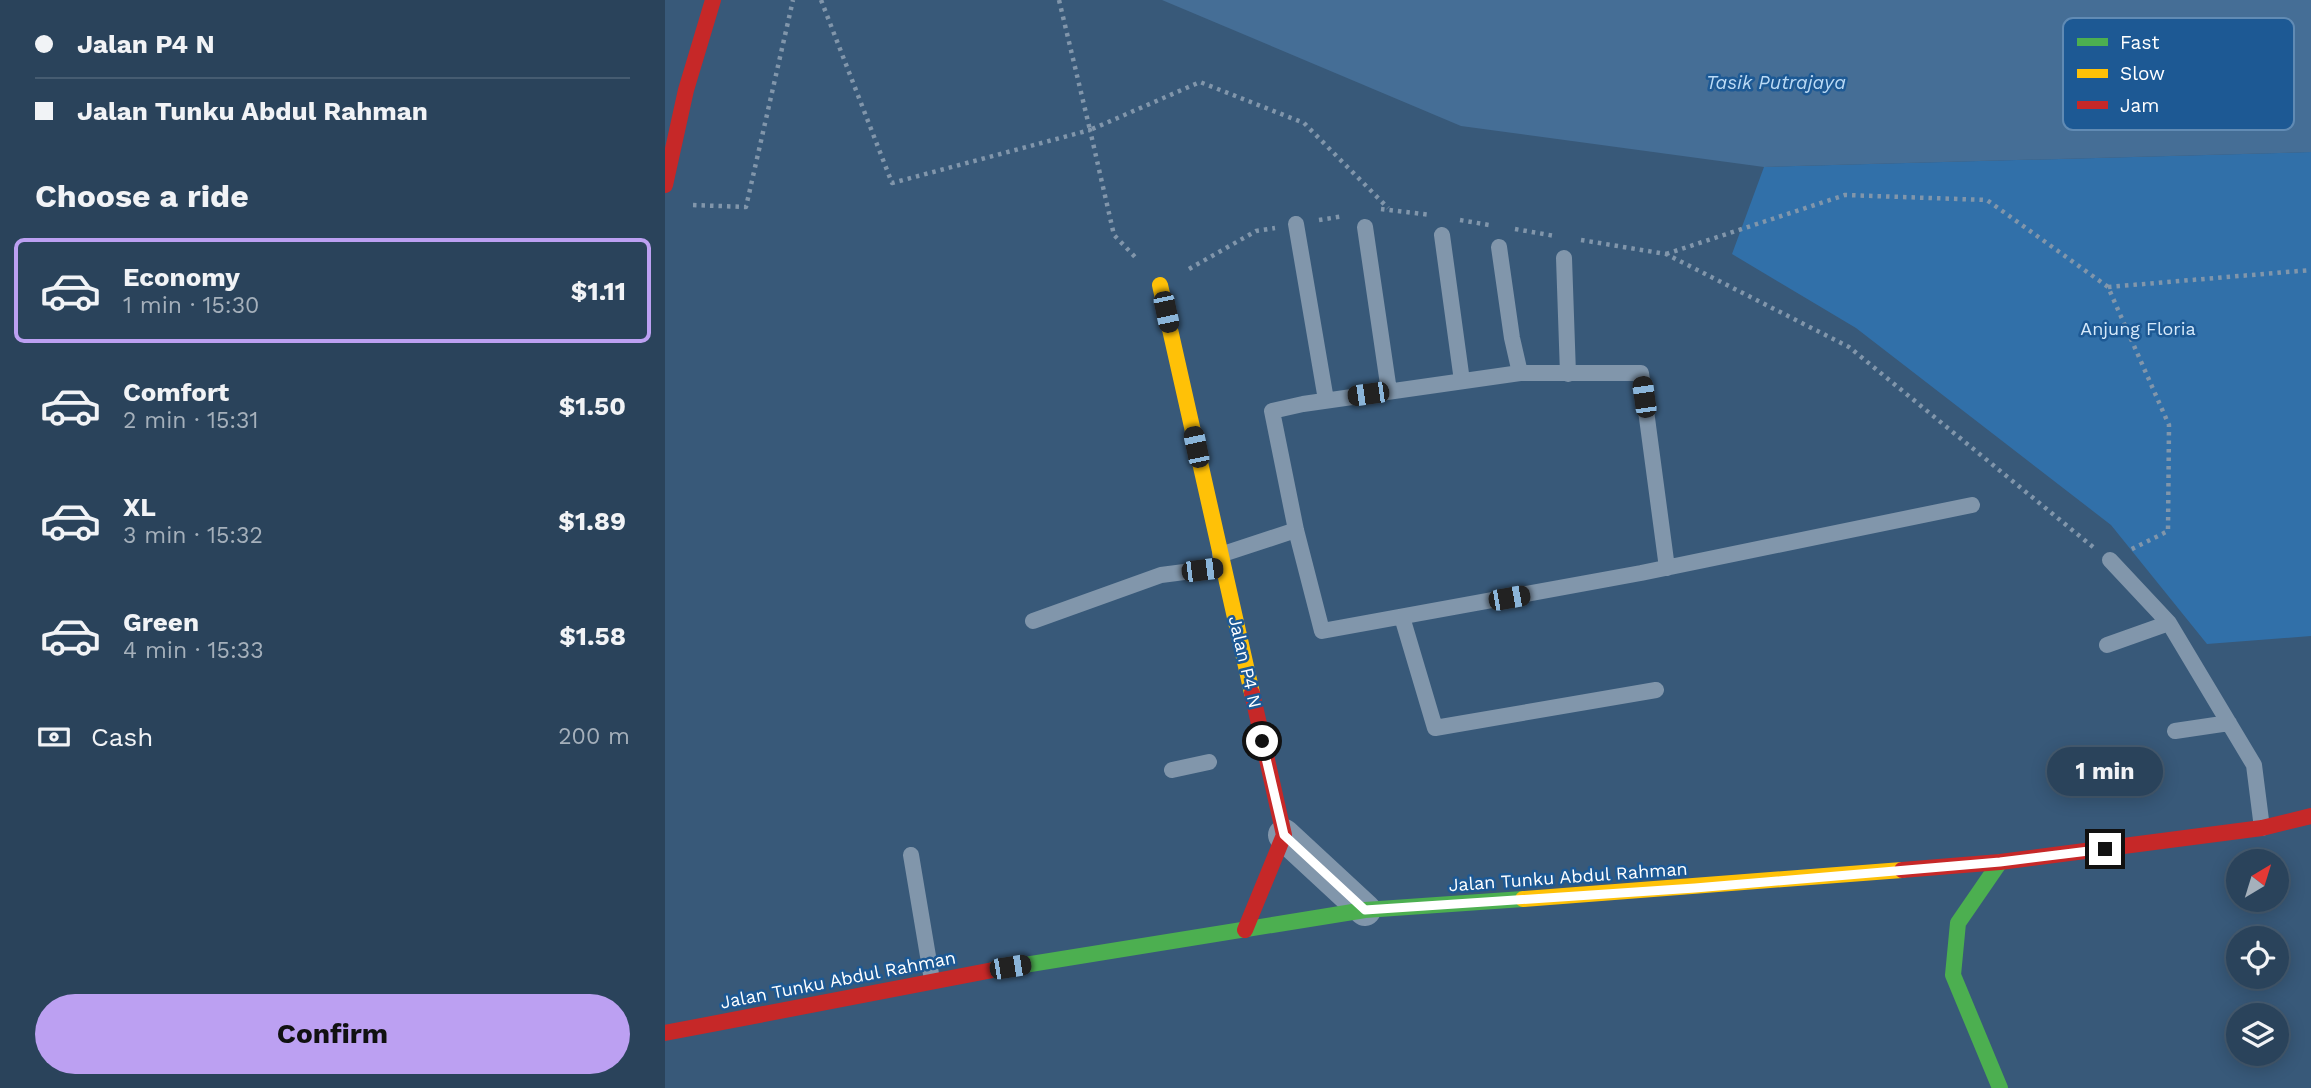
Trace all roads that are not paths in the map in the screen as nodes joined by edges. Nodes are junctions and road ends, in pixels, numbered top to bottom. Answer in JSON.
{"nodes":[{"id":1,"x":713,"y":0,"type":"edge"},
{"id":2,"x":665,"y":185,"type":"edge"},
{"id":3,"x":1296,"y":224,"type":"dead end"},
{"id":4,"x":1364,"y":227,"type":"dead end"},
{"id":5,"x":1442,"y":235,"type":"dead end"},
{"id":6,"x":1499,"y":247,"type":"dead end"},
{"id":7,"x":1564,"y":258,"type":"dead end"},
{"id":8,"x":1160,"y":285,"type":"dead end"},
{"id":9,"x":1520,"y":373,"type":"junction"},
{"id":10,"x":1568,"y":374,"type":"junction"},
{"id":11,"x":1462,"y":381,"type":"junction"},
{"id":12,"x":1389,"y":391,"type":"junction"},
{"id":13,"x":1325,"y":400,"type":"junction"},
{"id":14,"x":1972,"y":505,"type":"dead end"},
{"id":15,"x":1296,"y":530,"type":"junction"},
{"id":16,"x":2110,"y":560,"type":"road end"},
{"id":17,"x":1222,"y":561,"type":"junction"},
{"id":18,"x":1667,"y":568,"type":"junction"},
{"id":19,"x":1402,"y":617,"type":"junction"},
{"id":20,"x":1034,"y":621,"type":"dead end"},
{"id":21,"x":2169,"y":623,"type":"junction"},
{"id":22,"x":2107,"y":645,"type":"dead end"},
{"id":23,"x":1655,"y":690,"type":"dead end"},
{"id":24,"x":2229,"y":723,"type":"junction"},
{"id":25,"x":2175,"y":731,"type":"dead end"},
{"id":26,"x":1209,"y":762,"type":"dead end"},
{"id":27,"x":1172,"y":770,"type":"dead end"},
{"id":28,"x":2311,"y":816,"type":"edge"},
{"id":29,"x":2262,"y":828,"type":"junction"},
{"id":30,"x":1284,"y":835,"type":"junction"},
{"id":31,"x":911,"y":855,"type":"dead end"},
{"id":32,"x":2000,"y":862,"type":"junction"},
{"id":33,"x":1365,"y":910,"type":"junction"},
{"id":34,"x":1245,"y":930,"type":"junction"},
{"id":35,"x":932,"y":980,"type":"junction"},
{"id":36,"x":665,"y":1033,"type":"edge"},
{"id":37,"x":2000,"y":1088,"type":"edge"}],
"edges":[{"from":1,"to":2,"type":"street"},
{"from":3,"to":13,"type":"lane"},
{"from":4,"to":12,"type":"lane"},
{"from":5,"to":11,"type":"lane"},
{"from":6,"to":9,"type":"lane"},
{"from":7,"to":10,"type":"lane"},
{"from":8,"to":17,"type":"street","name":"Jalan P4 N"},
{"from":9,"to":10,"type":"lane"},
{"from":9,"to":11,"type":"lane"},
{"from":10,"to":18,"type":"lane"},
{"from":11,"to":12,"type":"lane"},
{"from":12,"to":13,"type":"lane"},
{"from":13,"to":15,"type":"lane"},
{"from":14,"to":18,"type":"lane"},
{"from":15,"to":17,"type":"lane"},
{"from":15,"to":19,"type":"lane"},
{"from":16,"to":21,"type":"lane"},
{"from":17,"to":20,"type":"lane"},
{"from":17,"to":30,"type":"street","name":"Jalan P4 N"},
{"from":18,"to":19,"type":"lane"},
{"from":19,"to":23,"type":"lane"},
{"from":21,"to":22,"type":"lane"},
{"from":21,"to":24,"type":"lane"},
{"from":24,"to":25,"type":"lane"},
{"from":24,"to":29,"type":"lane"},
{"from":26,"to":27,"type":"lane"},
{"from":28,"to":29,"type":"street","name":"Jalan Tunku Abdul Rahman"},
{"from":29,"to":32,"type":"street","name":"Jalan Tunku Abdul Rahman"},
{"from":30,"to":33,"type":"street"},
{"from":30,"to":34,"type":"street"},
{"from":31,"to":35,"type":"lane"},
{"from":32,"to":33,"type":"street","name":"Jalan Tunku Abdul Rahman"},
{"from":32,"to":37,"type":"street"},
{"from":33,"to":34,"type":"street","name":"Jalan Tunku Abdul Rahman"},
{"from":34,"to":35,"type":"street","name":"Jalan Tunku Abdul Rahman"},
{"from":35,"to":36,"type":"street","name":"Jalan Tunku Abdul Rahman"}]}
